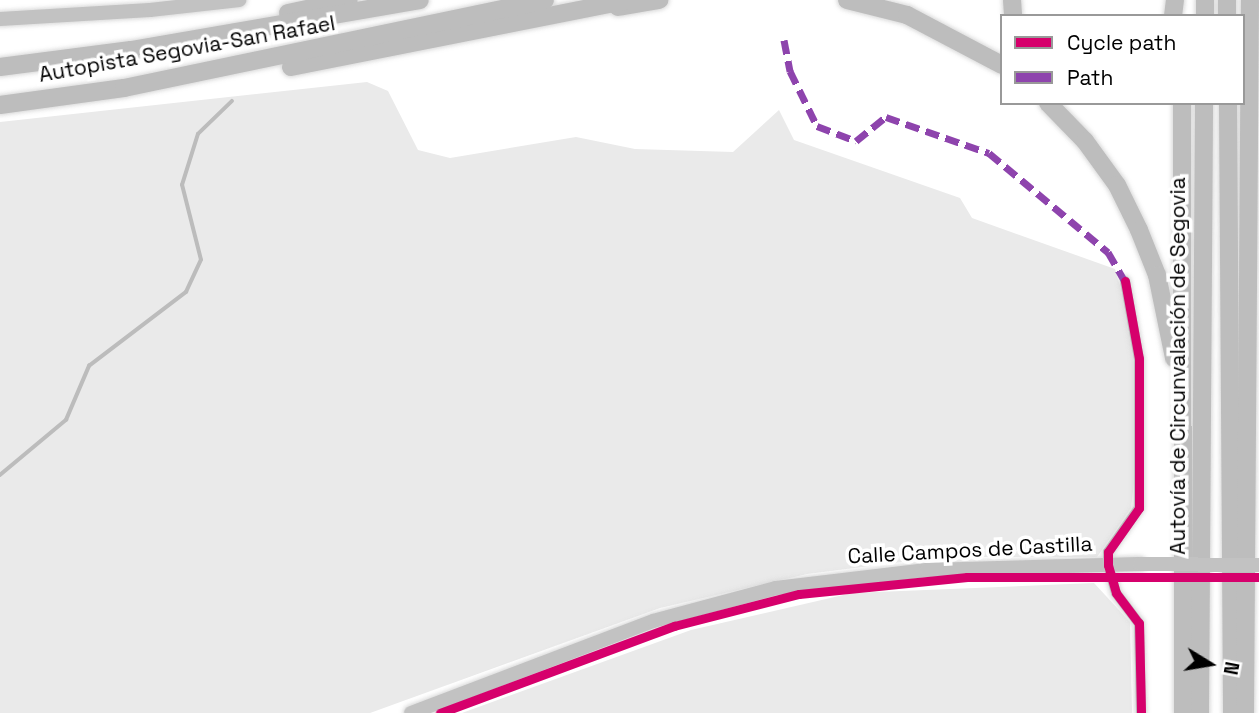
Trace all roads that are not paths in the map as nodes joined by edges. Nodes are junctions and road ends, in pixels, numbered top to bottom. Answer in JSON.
{"nodes":[{"id":1,"x":239,"y":0,"type":"edge"},
{"id":2,"x":349,"y":0,"type":"edge"},
{"id":3,"x":420,"y":0,"type":"edge"},
{"id":4,"x":545,"y":0,"type":"edge"},
{"id":5,"x":629,"y":0,"type":"edge"},
{"id":6,"x":659,"y":0,"type":"edge"},
{"id":7,"x":846,"y":0,"type":"edge"},
{"id":8,"x":1250,"y":0,"type":"edge"},
{"id":9,"x":549,"y":18,"type":"junction"},
{"id":10,"x":0,"y":19,"type":"edge"},
{"id":11,"x":131,"y":50,"type":"junction"},
{"id":12,"x":1000,"y":64,"type":"edge"},
{"id":13,"x":0,"y":67,"type":"edge"},
{"id":14,"x":124,"y":88,"type":"junction"},
{"id":15,"x":1050,"y":105,"type":"edge"},
{"id":16,"x":1182,"y":105,"type":"edge"},
{"id":17,"x":1203,"y":105,"type":"edge"},
{"id":18,"x":1228,"y":105,"type":"edge"},
{"id":19,"x":0,"y":106,"type":"edge"},
{"id":20,"x":1259,"y":272,"type":"edge"},
{"id":21,"x":1125,"y":281,"type":"dead end"},
{"id":22,"x":1248,"y":389,"type":"junction"},
{"id":23,"x":1181,"y":534,"type":"junction"},
{"id":24,"x":1108,"y":565,"type":"junction"},
{"id":25,"x":1259,"y":565,"type":"edge"},
{"id":26,"x":411,"y":713,"type":"edge"},
{"id":27,"x":1141,"y":713,"type":"edge"},
{"id":28,"x":1183,"y":713,"type":"edge"},
{"id":29,"x":1200,"y":713,"type":"edge"},
{"id":30,"x":1231,"y":713,"type":"edge"},
{"id":31,"x":1245,"y":713,"type":"edge"}],
"edges":[{"from":1,"to":10,"type":"main road"},
{"from":2,"to":11,"type":"highway"},
{"from":3,"to":11,"type":"highway","name":"Autopista Segovia-San Rafael"},
{"from":4,"to":14,"type":"highway","name":"Autopista Segovia-San Rafael"},
{"from":5,"to":9,"type":"highway"},
{"from":6,"to":9,"type":"highway"},
{"from":7,"to":12,"type":"highway"},
{"from":8,"to":22,"type":"highway"},
{"from":9,"to":14,"type":"highway"},
{"from":11,"to":13,"type":"highway","name":"Autopista Segovia-San Rafael"},
{"from":14,"to":19,"type":"highway","name":"Autopista Segovia-San Rafael"},
{"from":15,"to":23,"type":"highway"},
{"from":16,"to":23,"type":"highway"},
{"from":17,"to":29,"type":"highway","name":"Autovía de Circunvalación de Segovia"},
{"from":18,"to":30,"type":"highway"},
{"from":20,"to":22,"type":"highway"},
{"from":21,"to":24,"type":"street"},
{"from":22,"to":31,"type":"highway"},
{"from":23,"to":28,"type":"highway"},
{"from":24,"to":25,"type":"main road","name":"Calle Campos de Castilla","bridge":true},
{"from":24,"to":26,"type":"main road","name":"Calle Campos de Castilla"},
{"from":24,"to":27,"type":"street"}]}
